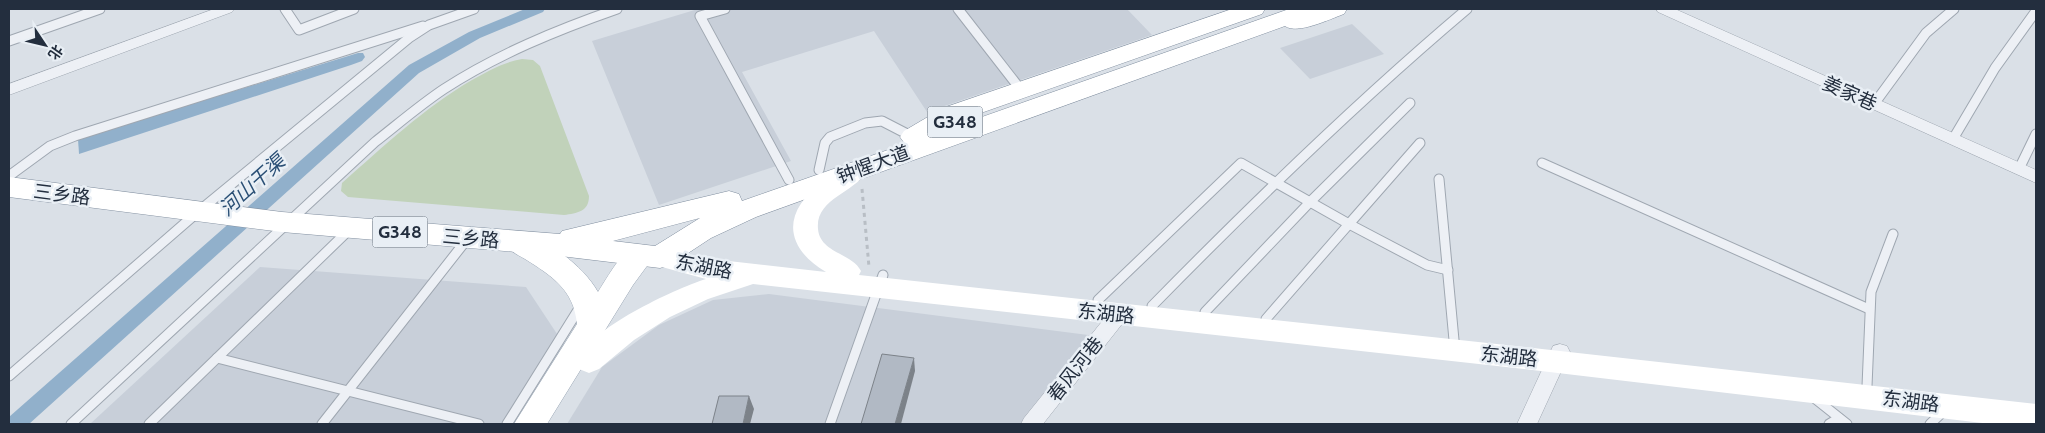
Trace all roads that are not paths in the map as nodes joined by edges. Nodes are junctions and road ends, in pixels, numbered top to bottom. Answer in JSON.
{"nodes":[{"id":1,"x":100,"y":9,"type":"edge"},
{"id":2,"x":227,"y":9,"type":"edge"},
{"id":3,"x":285,"y":9,"type":"edge"},
{"id":4,"x":354,"y":9,"type":"edge"},
{"id":5,"x":474,"y":9,"type":"edge"},
{"id":6,"x":617,"y":9,"type":"edge"},
{"id":7,"x":725,"y":9,"type":"edge"},
{"id":8,"x":958,"y":9,"type":"edge"},
{"id":9,"x":1254,"y":9,"type":"edge"},
{"id":10,"x":1278,"y":9,"type":"edge"},
{"id":11,"x":1311,"y":9,"type":"edge"},
{"id":12,"x":1336,"y":9,"type":"edge"},
{"id":13,"x":1467,"y":9,"type":"edge"},
{"id":14,"x":1663,"y":9,"type":"edge"},
{"id":15,"x":1954,"y":9,"type":"edge"},
{"id":16,"x":2036,"y":11,"type":"edge"},
{"id":17,"x":454,"y":16,"type":"junction"},
{"id":18,"x":9,"y":41,"type":"edge"},
{"id":19,"x":1161,"y":66,"type":"junction"},
{"id":20,"x":9,"y":90,"type":"edge"},
{"id":21,"x":1021,"y":90,"type":"junction"},
{"id":22,"x":1410,"y":103,"type":"dead end"},
{"id":23,"x":1874,"y":104,"type":"junction"},
{"id":24,"x":2036,"y":134,"type":"edge"},
{"id":25,"x":913,"y":137,"type":"junction"},
{"id":26,"x":1953,"y":139,"type":"junction"},
{"id":27,"x":1420,"y":143,"type":"dead end"},
{"id":28,"x":1542,"y":163,"type":"dead end"},
{"id":29,"x":860,"y":168,"type":"junction"},
{"id":30,"x":2019,"y":169,"type":"junction"},
{"id":31,"x":9,"y":176,"type":"edge"},
{"id":32,"x":2036,"y":177,"type":"edge"},
{"id":33,"x":1439,"y":179,"type":"dead end"},
{"id":34,"x":789,"y":180,"type":"junction"},
{"id":35,"x":1274,"y":182,"type":"junction"},
{"id":36,"x":9,"y":187,"type":"edge"},
{"id":37,"x":739,"y":198,"type":"junction"},
{"id":38,"x":1310,"y":202,"type":"junction"},
{"id":39,"x":202,"y":212,"type":"junction"},
{"id":40,"x":286,"y":223,"type":"junction"},
{"id":41,"x":1349,"y":224,"type":"junction"},
{"id":42,"x":351,"y":228,"type":"junction"},
{"id":43,"x":1893,"y":234,"type":"dead end"},
{"id":44,"x":468,"y":238,"type":"junction"},
{"id":45,"x":518,"y":242,"type":"junction"},
{"id":46,"x":651,"y":256,"type":"junction"},
{"id":47,"x":1448,"y":270,"type":"junction"},
{"id":48,"x":759,"y":275,"type":"junction"},
{"id":49,"x":870,"y":277,"type":"junction"},
{"id":50,"x":585,"y":295,"type":"junction"},
{"id":51,"x":1152,"y":306,"type":"junction"},
{"id":52,"x":1109,"y":307,"type":"junction"},
{"id":53,"x":1869,"y":309,"type":"junction"},
{"id":54,"x":1205,"y":312,"type":"junction"},
{"id":55,"x":1266,"y":319,"type":"junction"},
{"id":56,"x":592,"y":326,"type":"junction"},
{"id":57,"x":1454,"y":340,"type":"junction"},
{"id":58,"x":1558,"y":357,"type":"junction"},
{"id":59,"x":217,"y":358,"type":"junction"},
{"id":60,"x":589,"y":361,"type":"junction"},
{"id":61,"x":9,"y":376,"type":"edge"},
{"id":62,"x":1867,"y":386,"type":"junction"},
{"id":63,"x":1803,"y":389,"type":"junction"},
{"id":64,"x":348,"y":391,"type":"junction"},
{"id":65,"x":2036,"y":407,"type":"edge"},
{"id":66,"x":1939,"y":415,"type":"edge"},
{"id":67,"x":2036,"y":417,"type":"edge"},
{"id":68,"x":1843,"y":421,"type":"edge"},
{"id":69,"x":71,"y":424,"type":"edge"},
{"id":70,"x":149,"y":424,"type":"edge"},
{"id":71,"x":322,"y":424,"type":"edge"},
{"id":72,"x":478,"y":424,"type":"edge"},
{"id":73,"x":507,"y":424,"type":"edge"},
{"id":74,"x":530,"y":424,"type":"edge"},
{"id":75,"x":549,"y":424,"type":"edge"},
{"id":76,"x":830,"y":424,"type":"edge"},
{"id":77,"x":1032,"y":424,"type":"edge"},
{"id":78,"x":1527,"y":424,"type":"edge"},
{"id":79,"x":1829,"y":424,"type":"edge"}],
"edges":[{"from":1,"to":18,"type":"lane"},
{"from":2,"to":20,"type":"street"},
{"from":3,"to":4,"type":"lane"},
{"from":5,"to":17,"type":"lane"},
{"from":6,"to":40,"type":"lane"},
{"from":7,"to":34,"type":"lane"},
{"from":8,"to":21,"type":"lane"},
{"from":9,"to":21,"type":"main road"},
{"from":10,"to":25,"type":"main road","name":"钟惺大道","number":"G348"},
{"from":11,"to":19,"type":"main road"},
{"from":12,"to":19,"type":"main road"},
{"from":13,"to":35,"type":"lane"},
{"from":14,"to":23,"type":"street","name":"姜家巷"},
{"from":15,"to":23,"type":"lane"},
{"from":16,"to":26,"type":"lane"},
{"from":17,"to":31,"type":"lane"},
{"from":17,"to":39,"type":"lane"},
{"from":19,"to":29,"type":"main road","name":"钟惺大道"},
{"from":21,"to":25,"type":"main road"},
{"from":22,"to":38,"type":"lane"},
{"from":23,"to":26,"type":"street","name":"姜家巷"},
{"from":24,"to":30,"type":"lane"},
{"from":25,"to":34,"type":"main road","name":"钟惺大道","number":"G348"},
{"from":26,"to":30,"type":"street","name":"姜家巷"},
{"from":27,"to":41,"type":"lane"},
{"from":28,"to":53,"type":"lane"},
{"from":29,"to":46,"type":"main road","name":"钟惺大道"},
{"from":29,"to":49,"type":"main road"},
{"from":30,"to":32,"type":"street","name":"姜家巷"},
{"from":33,"to":47,"type":"lane"},
{"from":34,"to":37,"type":"main road","name":"钟惺大道","number":"G348"},
{"from":35,"to":38,"type":"lane"},
{"from":35,"to":51,"type":"lane"},
{"from":35,"to":52,"type":"lane"},
{"from":36,"to":39,"type":"main road","name":"三乡路","number":"G348"},
{"from":37,"to":45,"type":"main road"},
{"from":37,"to":46,"type":"main road","name":"钟惺大道","number":"G348"},
{"from":38,"to":41,"type":"lane"},
{"from":38,"to":54,"type":"lane"},
{"from":39,"to":40,"type":"main road","number":"G348"},
{"from":39,"to":61,"type":"lane"},
{"from":40,"to":42,"type":"main road","name":"三乡路","number":"G348"},
{"from":40,"to":69,"type":"lane"},
{"from":41,"to":47,"type":"lane"},
{"from":41,"to":55,"type":"lane"},
{"from":42,"to":44,"type":"main road","name":"三乡路","number":"G348"},
{"from":42,"to":59,"type":"lane"},
{"from":43,"to":53,"type":"lane"},
{"from":44,"to":45,"type":"main road","name":"三乡路","number":"G348"},
{"from":44,"to":64,"type":"lane"},
{"from":45,"to":46,"type":"main road","name":"三乡路","number":"G348"},
{"from":45,"to":50,"type":"main road"},
{"from":46,"to":48,"type":"main road","name":"东湖路"},
{"from":46,"to":49,"type":"main road","name":"东湖路"},
{"from":46,"to":56,"type":"main road","name":"钟惺大道"},
{"from":46,"to":60,"type":"main road","name":"钟惺大道"},
{"from":47,"to":57,"type":"lane"},
{"from":48,"to":49,"type":"main road","name":"东湖路"},
{"from":48,"to":60,"type":"main road"},
{"from":49,"to":52,"type":"main road","name":"东湖路"},
{"from":49,"to":76,"type":"lane"},
{"from":50,"to":56,"type":"main road"},
{"from":50,"to":73,"type":"lane"},
{"from":51,"to":52,"type":"main road","name":"东湖路"},
{"from":51,"to":54,"type":"main road","name":"东湖路"},
{"from":52,"to":58,"type":"main road","name":"东湖路"},
{"from":52,"to":77,"type":"street","name":"春风河巷"},
{"from":53,"to":62,"type":"lane"},
{"from":54,"to":55,"type":"main road","name":"东湖路"},
{"from":55,"to":57,"type":"main road","name":"东湖路"},
{"from":56,"to":74,"type":"main road","name":"钟惺大道"},
{"from":57,"to":58,"type":"main road","name":"东湖路"},
{"from":58,"to":62,"type":"main road","name":"东湖路"},
{"from":58,"to":63,"type":"main road","name":"东湖路"},
{"from":58,"to":78,"type":"street"},
{"from":59,"to":64,"type":"lane"},
{"from":59,"to":70,"type":"lane"},
{"from":60,"to":75,"type":"main road","name":"钟惺大道"},
{"from":62,"to":65,"type":"main road","name":"东湖路"},
{"from":63,"to":66,"type":"main road","name":"东湖路"},
{"from":63,"to":68,"type":"lane"},
{"from":64,"to":71,"type":"lane"},
{"from":64,"to":72,"type":"lane"},
{"from":66,"to":67,"type":"main road","name":"东湖路"},
{"from":68,"to":79,"type":"lane"}]}
